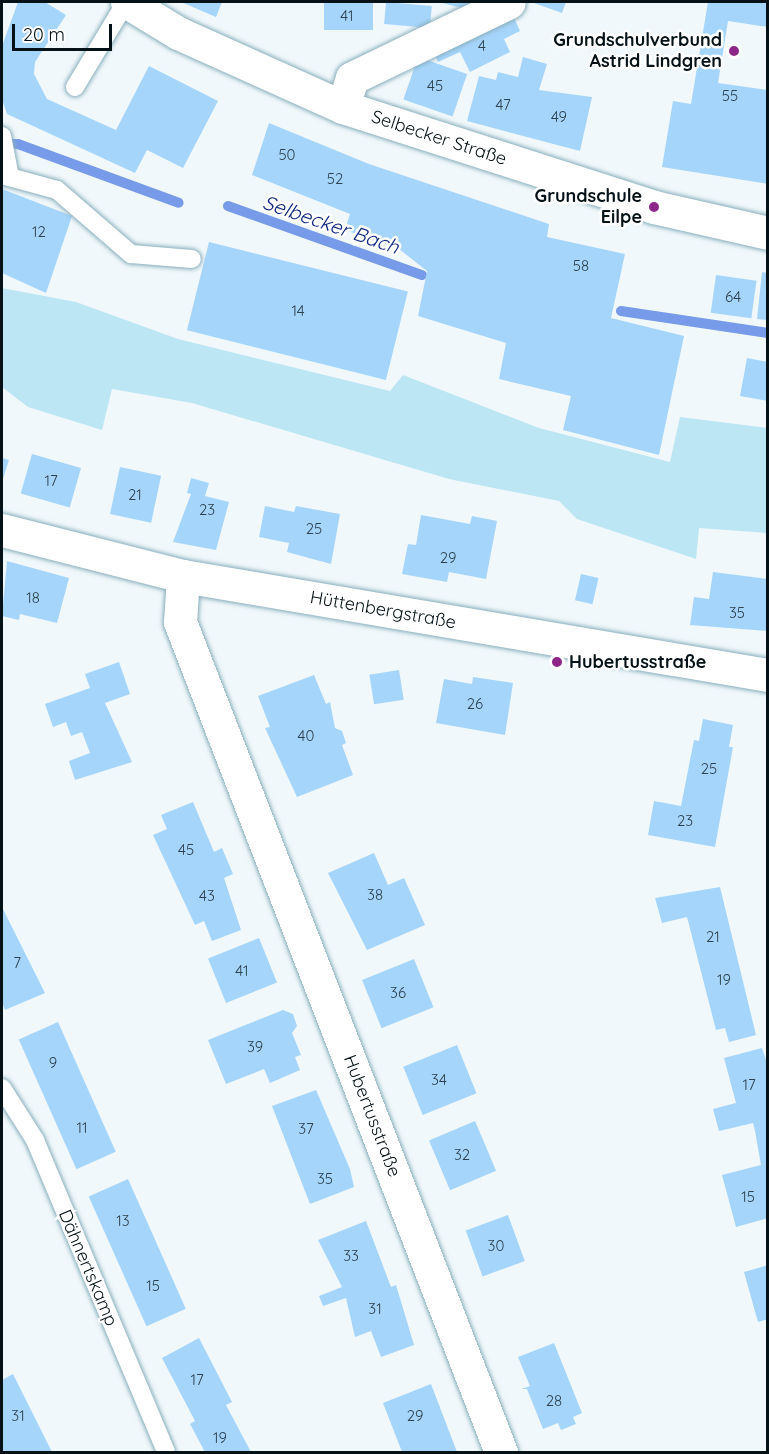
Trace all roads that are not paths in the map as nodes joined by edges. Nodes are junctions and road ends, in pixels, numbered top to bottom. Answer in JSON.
{"nodes":[{"id":1,"x":126,"y":2,"type":"edge"},
{"id":2,"x":509,"y":2,"type":"edge"},
{"id":3,"x":75,"y":87,"type":"dead end"},
{"id":4,"x":343,"y":107,"type":"junction"},
{"id":5,"x":2,"y":136,"type":"edge"},
{"id":6,"x":6,"y":176,"type":"edge"},
{"id":7,"x":768,"y":233,"type":"edge"},
{"id":8,"x":192,"y":259,"type":"dead end"},
{"id":9,"x":2,"y":530,"type":"edge"},
{"id":10,"x":183,"y":576,"type":"junction"},
{"id":11,"x":768,"y":675,"type":"edge"},
{"id":12,"x":2,"y":1088,"type":"edge"},
{"id":13,"x":166,"y":1452,"type":"edge"},
{"id":14,"x":501,"y":1452,"type":"edge"}],
"edges":[{"from":1,"to":3,"type":"lane"},
{"from":1,"to":4,"type":"street","name":"Selbecker Straße"},
{"from":2,"to":4,"type":"street"},
{"from":4,"to":7,"type":"street","name":"Selbecker Straße"},
{"from":5,"to":6,"type":"lane"},
{"from":6,"to":8,"type":"lane"},
{"from":9,"to":10,"type":"street","name":"Hüttenbergstraße"},
{"from":10,"to":11,"type":"street","name":"Hüttenbergstraße"},
{"from":10,"to":14,"type":"street","name":"Hubertusstraße"},
{"from":12,"to":13,"type":"lane","name":"Dähnertskamp"}]}
